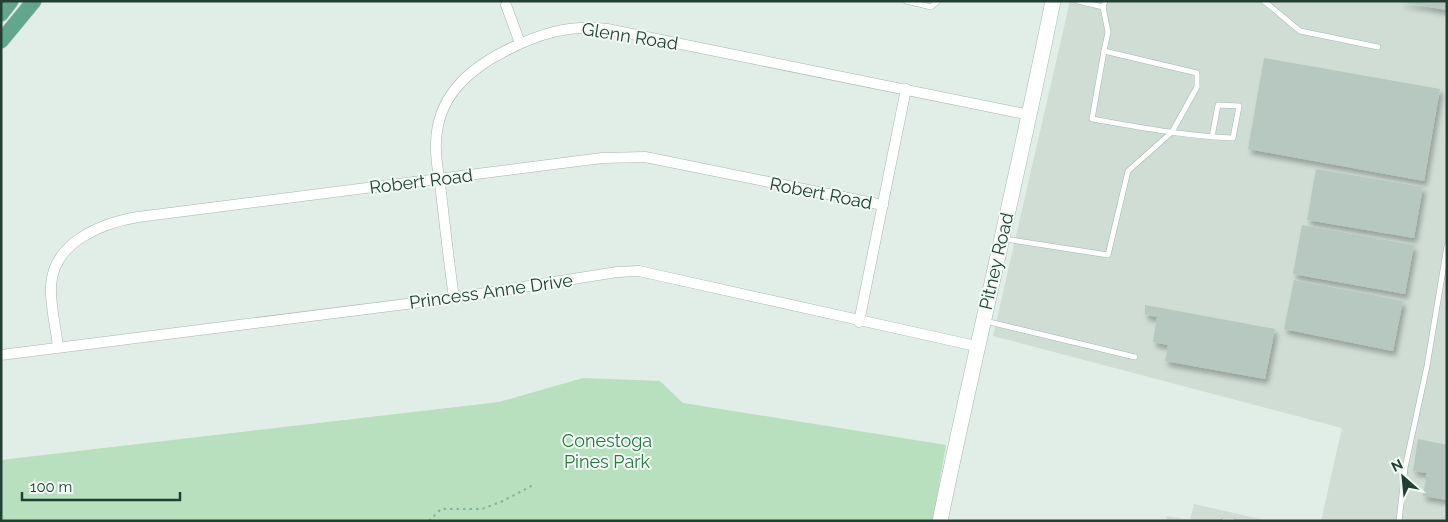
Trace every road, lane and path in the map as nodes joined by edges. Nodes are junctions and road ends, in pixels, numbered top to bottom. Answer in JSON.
{"nodes":[{"id":1,"x":12,"y":1,"type":"edge"},
{"id":2,"x":34,"y":1,"type":"edge"},
{"id":3,"x":906,"y":1,"type":"edge"},
{"id":4,"x":938,"y":1,"type":"edge"},
{"id":5,"x":1053,"y":1,"type":"edge"},
{"id":6,"x":1078,"y":1,"type":"edge"},
{"id":7,"x":1264,"y":1,"type":"edge"},
{"id":8,"x":1104,"y":4,"type":"edge"},
{"id":9,"x":506,"y":5,"type":"dead end"},
{"id":10,"x":1,"y":14,"type":"edge"},
{"id":11,"x":1,"y":41,"type":"edge"},
{"id":12,"x":520,"y":43,"type":"junction"},
{"id":13,"x":1378,"y":47,"type":"dead end"},
{"id":14,"x":1104,"y":51,"type":"junction"},
{"id":15,"x":906,"y":89,"type":"junction"},
{"id":16,"x":1030,"y":115,"type":"junction"},
{"id":17,"x":1172,"y":132,"type":"junction"},
{"id":18,"x":1212,"y":137,"type":"junction"},
{"id":19,"x":440,"y":179,"type":"junction"},
{"id":20,"x":883,"y":205,"type":"junction"},
{"id":21,"x":1002,"y":238,"type":"junction"},
{"id":22,"x":1447,"y":246,"type":"edge"},
{"id":23,"x":454,"y":298,"type":"junction"},
{"id":24,"x":982,"y":320,"type":"junction"},
{"id":25,"x":859,"y":322,"type":"junction"},
{"id":26,"x":976,"y":346,"type":"junction"},
{"id":27,"x":58,"y":347,"type":"junction"},
{"id":28,"x":1,"y":355,"type":"edge"},
{"id":29,"x":1135,"y":357,"type":"dead end"},
{"id":30,"x":535,"y":484,"type":"dead end"},
{"id":31,"x":429,"y":521,"type":"edge"},
{"id":32,"x":940,"y":521,"type":"edge"},
{"id":33,"x":1224,"y":521,"type":"edge"},
{"id":34,"x":1234,"y":521,"type":"edge"},
{"id":35,"x":1399,"y":521,"type":"edge"}],
"edges":[{"from":1,"to":10,"type":"main road"},
{"from":2,"to":11,"type":"main road"},
{"from":3,"to":4,"type":"lane"},
{"from":5,"to":16,"type":"main road","name":"Pitney Road"},
{"from":6,"to":8,"type":"lane"},
{"from":7,"to":13,"type":"lane"},
{"from":8,"to":14,"type":"lane"},
{"from":9,"to":12,"type":"street"},
{"from":12,"to":15,"type":"street","name":"Glenn Road"},
{"from":12,"to":19,"type":"street","name":"Glenn Road"},
{"from":14,"to":17,"type":"lane"},
{"from":14,"to":17,"type":"lane"},
{"from":15,"to":16,"type":"street","name":"Glenn Road"},
{"from":15,"to":20,"type":"street"},
{"from":16,"to":21,"type":"main road","name":"Pitney Road"},
{"from":17,"to":18,"type":"lane"},
{"from":17,"to":21,"type":"lane"},
{"from":18,"to":18,"type":"lane"},
{"from":19,"to":20,"type":"street","name":"Robert Road"},
{"from":19,"to":23,"type":"street","name":"Glenn Road"},
{"from":19,"to":27,"type":"street","name":"Robert Road"},
{"from":20,"to":25,"type":"street"},
{"from":21,"to":24,"type":"main road","name":"Pitney Road"},
{"from":22,"to":35,"type":"lane"},
{"from":23,"to":25,"type":"street","name":"Princess Anne Drive"},
{"from":23,"to":27,"type":"street","name":"Princess Anne Drive"},
{"from":24,"to":26,"type":"main road","name":"Pitney Road"},
{"from":24,"to":29,"type":"lane"},
{"from":25,"to":26,"type":"street","name":"Princess Anne Drive"},
{"from":26,"to":32,"type":"main road","name":"Pitney Road"},
{"from":27,"to":28,"type":"street","name":"Princess Anne Drive"},
{"from":30,"to":31,"type":"path"},
{"from":33,"to":34,"type":"lane"}]}
